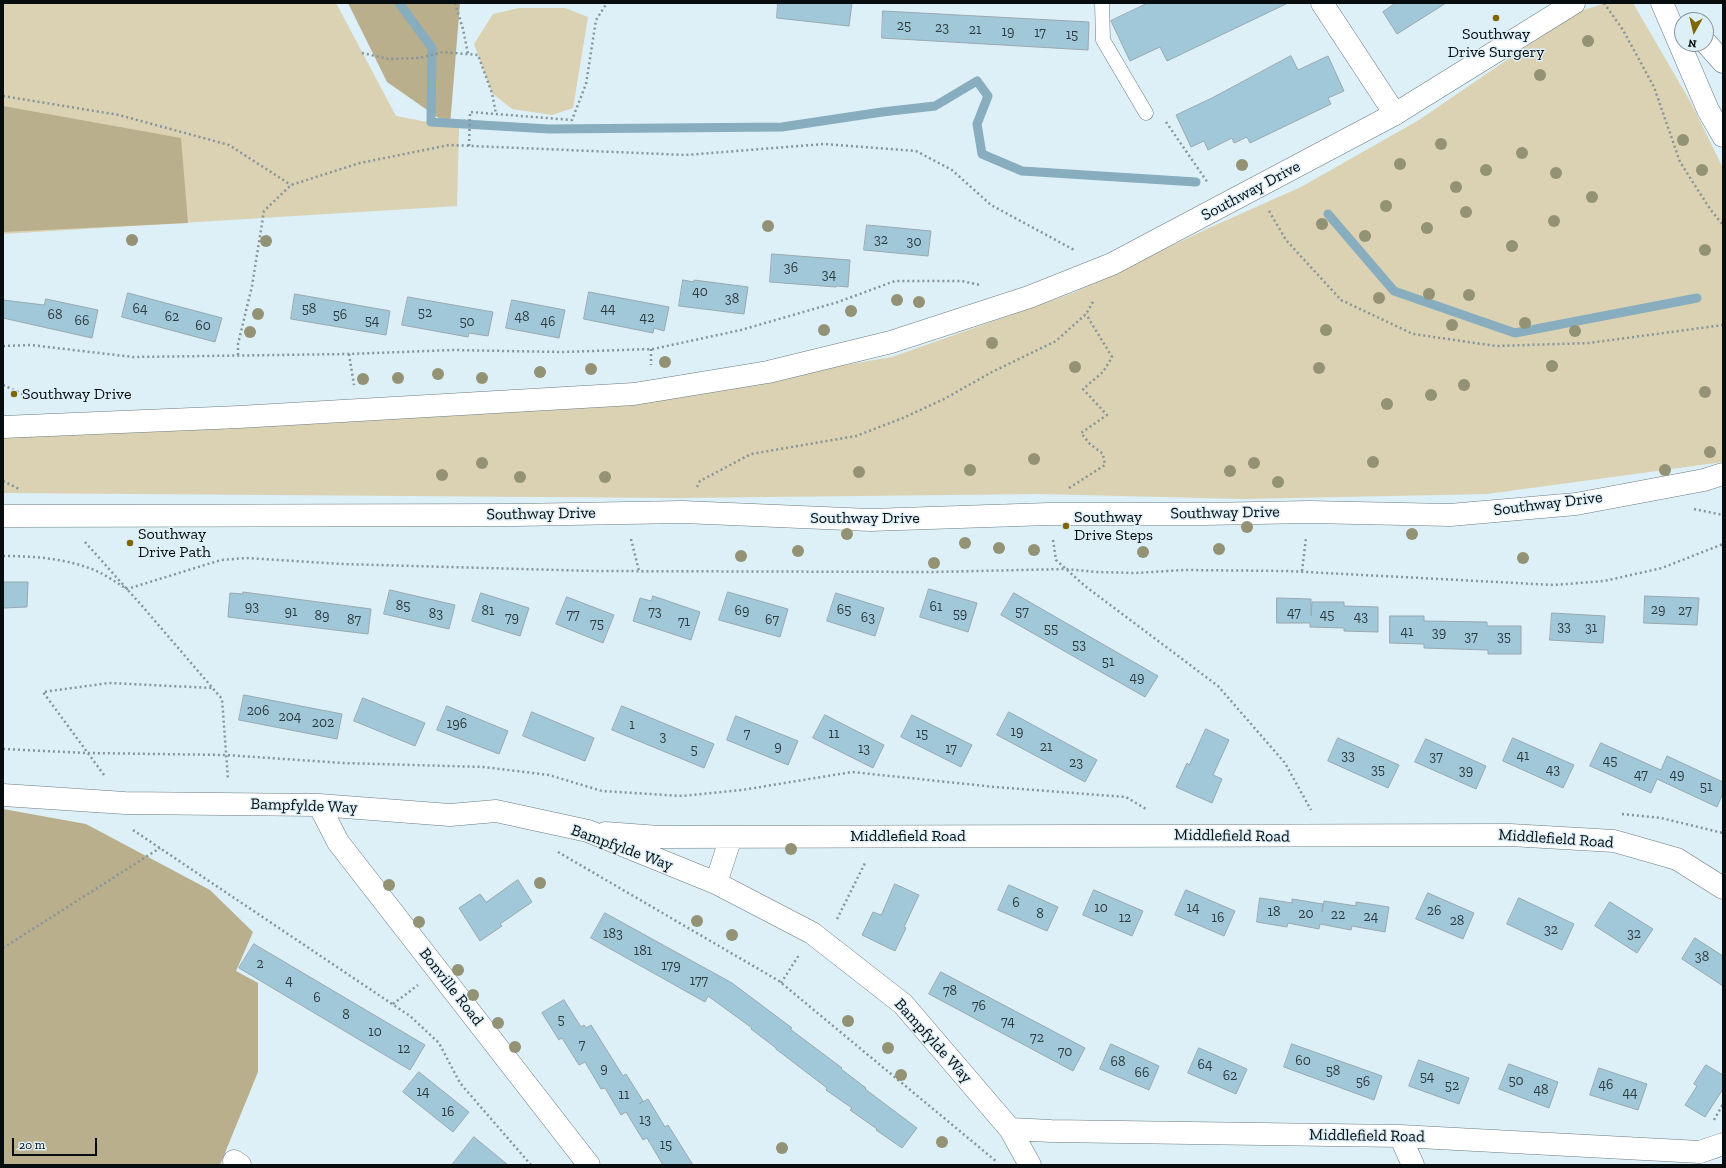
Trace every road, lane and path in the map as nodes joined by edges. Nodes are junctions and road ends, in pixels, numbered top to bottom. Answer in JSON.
{"nodes":[{"id":1,"x":455,"y":3,"type":"edge"},
{"id":2,"x":607,"y":3,"type":"edge"},
{"id":3,"x":1102,"y":3,"type":"edge"},
{"id":4,"x":1322,"y":3,"type":"edge"},
{"id":5,"x":1574,"y":3,"type":"edge"},
{"id":6,"x":1604,"y":3,"type":"edge"},
{"id":7,"x":1662,"y":3,"type":"edge"},
{"id":8,"x":1672,"y":3,"type":"edge"},
{"id":9,"x":1679,"y":12,"type":"edge"},
{"id":10,"x":1714,"y":52,"type":"edge"},
{"id":11,"x":362,"y":53,"type":"dead end"},
{"id":12,"x":468,"y":54,"type":"junction"},
{"id":13,"x":1723,"y":62,"type":"edge"},
{"id":14,"x":3,"y":96,"type":"edge"},
{"id":15,"x":1146,"y":113,"type":"joint"},
{"id":16,"x":496,"y":114,"type":"junction"},
{"id":17,"x":1395,"y":114,"type":"junction"},
{"id":18,"x":1723,"y":136,"type":"edge"},
{"id":19,"x":469,"y":146,"type":"junction"},
{"id":20,"x":291,"y":185,"type":"junction"},
{"id":21,"x":1255,"y":188,"type":"junction"},
{"id":22,"x":1223,"y":206,"type":"junction"},
{"id":23,"x":1723,"y":225,"type":"edge"},
{"id":24,"x":1112,"y":264,"type":"junction"},
{"id":25,"x":984,"y":286,"type":"dead end"},
{"id":26,"x":1723,"y":325,"type":"edge"},
{"id":27,"x":3,"y":346,"type":"edge"},
{"id":28,"x":349,"y":354,"type":"junction"},
{"id":29,"x":238,"y":355,"type":"junction"},
{"id":30,"x":358,"y":409,"type":"junction"},
{"id":31,"x":3,"y":427,"type":"edge"},
{"id":32,"x":1723,"y":474,"type":"edge"},
{"id":33,"x":683,"y":512,"type":"junction"},
{"id":34,"x":1309,"y":512,"type":"junction"},
{"id":35,"x":625,"y":513,"type":"junction"},
{"id":36,"x":1049,"y":514,"type":"junction"},
{"id":37,"x":3,"y":516,"type":"edge"},
{"id":38,"x":77,"y":518,"type":"junction"},
{"id":39,"x":1723,"y":544,"type":"edge"},
{"id":40,"x":3,"y":556,"type":"edge"},
{"id":41,"x":1056,"y":560,"type":"dead end"},
{"id":42,"x":1066,"y":568,"type":"junction"},
{"id":43,"x":639,"y":571,"type":"junction"},
{"id":44,"x":1302,"y":571,"type":"junction"},
{"id":45,"x":127,"y":589,"type":"junction"},
{"id":46,"x":213,"y":688,"type":"junction"},
{"id":47,"x":3,"y":749,"type":"edge"},
{"id":48,"x":87,"y":752,"type":"junction"},
{"id":49,"x":226,"y":755,"type":"junction"},
{"id":50,"x":3,"y":795,"type":"edge"},
{"id":51,"x":124,"y":803,"type":"junction"},
{"id":52,"x":230,"y":805,"type":"junction"},
{"id":53,"x":319,"y":805,"type":"junction"},
{"id":54,"x":1151,"y":812,"type":"dead end"},
{"id":55,"x":128,"y":826,"type":"dead end"},
{"id":56,"x":588,"y":832,"type":"junction"},
{"id":57,"x":878,"y":836,"type":"junction"},
{"id":58,"x":731,"y":837,"type":"junction"},
{"id":59,"x":1326,"y":837,"type":"junction"},
{"id":60,"x":160,"y":848,"type":"junction"},
{"id":61,"x":551,"y":848,"type":"dead end"},
{"id":62,"x":716,"y":883,"type":"junction"},
{"id":63,"x":1723,"y":888,"type":"edge"},
{"id":64,"x":819,"y":938,"type":"junction"},
{"id":65,"x":3,"y":948,"type":"edge"},
{"id":66,"x":437,"y":970,"type":"junction"},
{"id":67,"x":781,"y":983,"type":"junction"},
{"id":68,"x":393,"y":1004,"type":"junction"},
{"id":69,"x":1010,"y":1129,"type":"junction"},
{"id":70,"x":1400,"y":1136,"type":"junction"},
{"id":71,"x":1723,"y":1144,"type":"edge"},
{"id":72,"x":531,"y":1165,"type":"edge"},
{"id":73,"x":589,"y":1165,"type":"edge"},
{"id":74,"x":1002,"y":1165,"type":"edge"},
{"id":75,"x":1030,"y":1165,"type":"edge"},
{"id":76,"x":1413,"y":1165,"type":"edge"}],
"edges":[{"from":1,"to":12,"type":"path"},
{"from":2,"to":16,"type":"path"},
{"from":3,"to":15,"type":"lane"},
{"from":4,"to":17,"type":"street"},
{"from":5,"to":17,"type":"street","name":"Southway Drive"},
{"from":6,"to":23,"type":"path"},
{"from":7,"to":18,"type":"street"},
{"from":8,"to":9,"type":"street"},
{"from":10,"to":13,"type":"street"},
{"from":11,"to":12,"type":"path"},
{"from":12,"to":16,"type":"path"},
{"from":14,"to":20,"type":"path"},
{"from":15,"to":22,"type":"path"},
{"from":16,"to":19,"type":"path"},
{"from":17,"to":21,"type":"street","name":"Southway Drive"},
{"from":19,"to":20,"type":"path"},
{"from":19,"to":24,"type":"path"},
{"from":20,"to":29,"type":"path"},
{"from":21,"to":22,"type":"street","name":"Southway Drive"},
{"from":21,"to":26,"type":"path"},
{"from":22,"to":24,"type":"street","name":"Southway Drive"},
{"from":24,"to":30,"type":"street","name":"Southway Drive"},
{"from":25,"to":28,"type":"path"},
{"from":27,"to":29,"type":"path"},
{"from":28,"to":29,"type":"path"},
{"from":28,"to":30,"type":"path"},
{"from":30,"to":31,"type":"street","name":"Southway Drive"},
{"from":32,"to":34,"type":"street","name":"Southway Drive"},
{"from":33,"to":35,"type":"street","name":"Southway Drive"},
{"from":33,"to":36,"type":"street","name":"Southway Drive"},
{"from":33,"to":36,"type":"path"},
{"from":34,"to":36,"type":"street","name":"Southway Drive"},
{"from":34,"to":44,"type":"path"},
{"from":35,"to":38,"type":"street","name":"Southway Drive"},
{"from":35,"to":43,"type":"path"},
{"from":37,"to":38,"type":"street","name":"Southway Drive"},
{"from":38,"to":45,"type":"path"},
{"from":39,"to":44,"type":"path"},
{"from":40,"to":45,"type":"path"},
{"from":41,"to":42,"type":"path"},
{"from":42,"to":43,"type":"path"},
{"from":42,"to":44,"type":"path"},
{"from":42,"to":59,"type":"path"},
{"from":43,"to":45,"type":"path"},
{"from":45,"to":46,"type":"path"},
{"from":46,"to":48,"type":"path"},
{"from":46,"to":49,"type":"path"},
{"from":47,"to":48,"type":"path"},
{"from":48,"to":49,"type":"path"},
{"from":48,"to":51,"type":"path"},
{"from":49,"to":52,"type":"path"},
{"from":49,"to":54,"type":"path"},
{"from":50,"to":51,"type":"street","name":"Bampfylde Way"},
{"from":51,"to":52,"type":"street","name":"Bampfylde Way"},
{"from":52,"to":53,"type":"street","name":"Bampfylde Way"},
{"from":53,"to":56,"type":"street","name":"Bampfylde Way"},
{"from":53,"to":66,"type":"street","name":"Bonville Road"},
{"from":55,"to":60,"type":"path"},
{"from":56,"to":58,"type":"street","name":"Middlefield Road"},
{"from":56,"to":62,"type":"street","name":"Bampfylde Way"},
{"from":57,"to":58,"type":"street","name":"Middlefield Road"},
{"from":57,"to":59,"type":"street","name":"Middlefield Road"},
{"from":57,"to":64,"type":"path"},
{"from":58,"to":62,"type":"street"},
{"from":59,"to":63,"type":"street","name":"Middlefield Road"},
{"from":60,"to":65,"type":"path"},
{"from":60,"to":68,"type":"path"},
{"from":61,"to":67,"type":"path"},
{"from":62,"to":64,"type":"street","name":"Bampfylde Way"},
{"from":64,"to":67,"type":"path"},
{"from":64,"to":69,"type":"street","name":"Bampfylde Way"},
{"from":66,"to":68,"type":"path"},
{"from":66,"to":73,"type":"street","name":"Bonville Road"},
{"from":67,"to":74,"type":"path"},
{"from":68,"to":72,"type":"path"},
{"from":69,"to":70,"type":"street","name":"Middlefield Road"},
{"from":69,"to":75,"type":"street","name":"Bampfylde Way"},
{"from":70,"to":71,"type":"street","name":"Middlefield Road"},
{"from":70,"to":76,"type":"street"}]}
